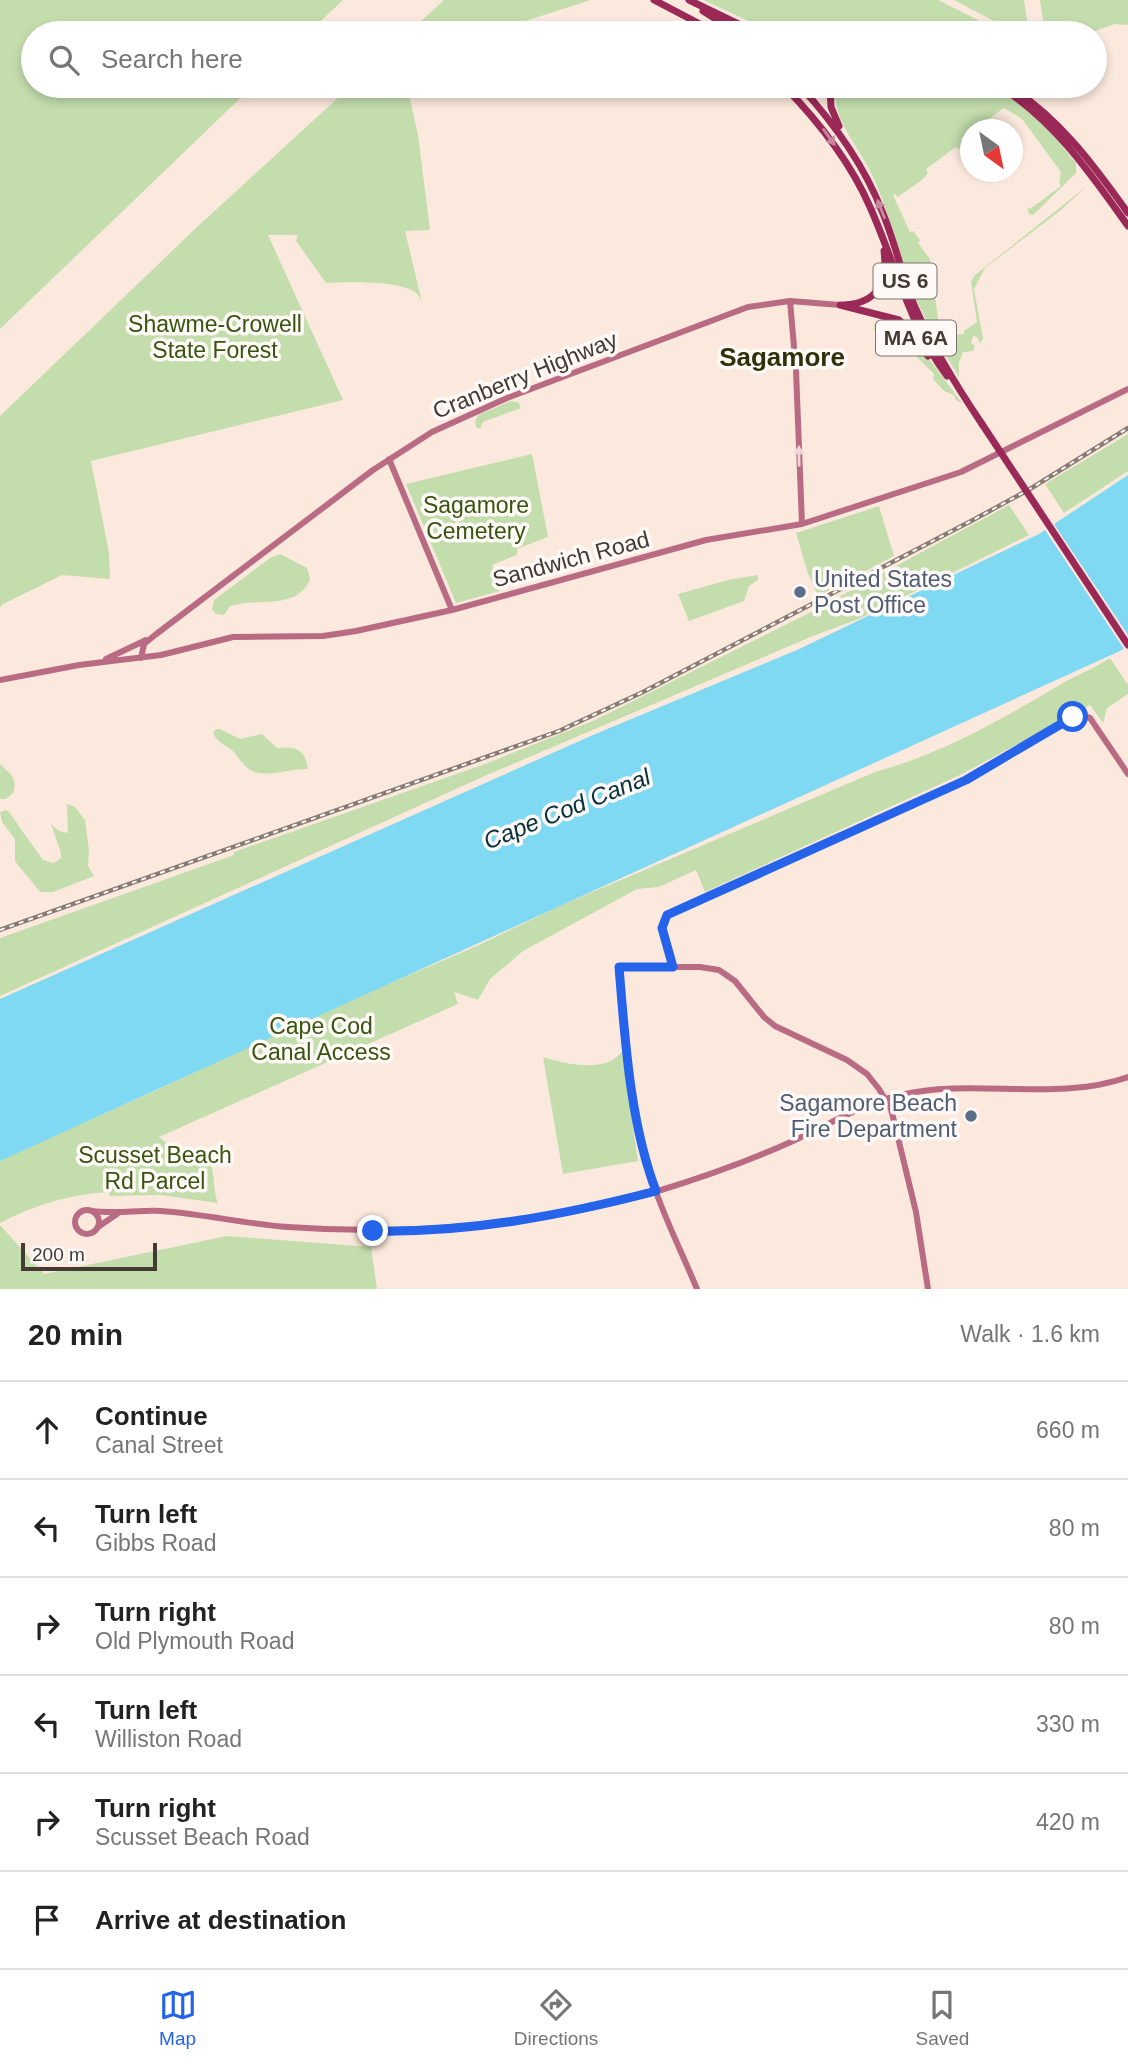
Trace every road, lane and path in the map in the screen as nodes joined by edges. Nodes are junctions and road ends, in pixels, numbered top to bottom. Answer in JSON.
{"nodes":[{"id":1,"x":654,"y":0,"type":"edge"},
{"id":2,"x":681,"y":0,"type":"edge"},
{"id":3,"x":689,"y":0,"type":"edge"},
{"id":4,"x":694,"y":21,"type":"edge"},
{"id":5,"x":717,"y":21,"type":"edge"},
{"id":6,"x":732,"y":21,"type":"edge"},
{"id":7,"x":795,"y":98,"type":"edge"},
{"id":8,"x":810,"y":98,"type":"edge"},
{"id":9,"x":831,"y":98,"type":"edge"},
{"id":10,"x":1023,"y":98,"type":"edge"},
{"id":11,"x":852,"y":152,"type":"junction"},
{"id":12,"x":1092,"y":170,"type":"junction"},
{"id":13,"x":1128,"y":213,"type":"edge"},
{"id":14,"x":1128,"y":226,"type":"edge"},
{"id":15,"x":883,"y":240,"type":"junction"},
{"id":16,"x":790,"y":301,"type":"junction"},
{"id":17,"x":840,"y":305,"type":"junction"},
{"id":18,"x":1128,"y":388,"type":"edge"},
{"id":19,"x":969,"y":405,"type":"junction"},
{"id":20,"x":389,"y":458,"type":"junction"},
{"id":21,"x":802,"y":524,"type":"junction"},
{"id":22,"x":452,"y":610,"type":"junction"},
{"id":23,"x":155,"y":635,"type":"junction"},
{"id":24,"x":1128,"y":645,"type":"edge"},
{"id":25,"x":141,"y":658,"type":"junction"},
{"id":26,"x":97,"y":662,"type":"junction"},
{"id":27,"x":0,"y":680,"type":"edge"},
{"id":28,"x":1128,"y":774,"type":"edge"},
{"id":29,"x":673,"y":967,"type":"junction"},
{"id":30,"x":1128,"y":1077,"type":"edge"},
{"id":31,"x":886,"y":1099,"type":"junction"},
{"id":32,"x":656,"y":1191,"type":"junction"},
{"id":33,"x":92,"y":1211,"type":"junction"},
{"id":34,"x":122,"y":1212,"type":"junction"},
{"id":35,"x":98,"y":1227,"type":"junction"},
{"id":36,"x":697,"y":1289,"type":"edge"},
{"id":37,"x":928,"y":1289,"type":"edge"}],
"edges":[{"from":1,"to":4,"type":"highway"},
{"from":2,"to":5,"type":"highway"},
{"from":3,"to":6,"type":"highway"},
{"from":7,"to":15,"type":"highway","number":"US 6","one_way":true},
{"from":8,"to":11,"type":"highway","number":"US 6"},
{"from":9,"to":11,"type":"highway"},
{"from":10,"to":12,"type":"highway"},
{"from":19,"to":11,"type":"highway","number":"US 6","one_way":true},
{"from":12,"to":13,"type":"highway"},
{"from":12,"to":14,"type":"highway"},
{"from":15,"to":17,"type":"highway"},
{"from":15,"to":19,"type":"highway","number":"US 6"},
{"from":16,"to":17,"type":"main road","name":"Cranberry Highway","number":"MA 6A"},
{"from":16,"to":20,"type":"main road","name":"Cranberry Highway","number":"MA 6A"},
{"from":21,"to":16,"type":"main road","one_way":true},
{"from":17,"to":19,"type":"highway","number":"MA 6A"},
{"from":18,"to":21,"type":"main road","name":"Sandwich Road"},
{"from":19,"to":24,"type":"highway","number":"US 6","bridge":true},
{"from":20,"to":22,"type":"main road"},
{"from":20,"to":23,"type":"main road","name":"Cranberry Highway","number":"MA 6A"},
{"from":21,"to":22,"type":"main road","name":"Sandwich Road"},
{"from":22,"to":25,"type":"main road","name":"Sandwich Road"},
{"from":23,"to":25,"type":"main road","name":"Cranberry Highway","number":"MA 6A"},
{"from":23,"to":26,"type":"main road","name":"Cranberry Highway"},
{"from":25,"to":26,"type":"main road","name":"Sandwich Road"},
{"from":26,"to":27,"type":"main road","name":"Sandwich Road"},
{"from":28,"to":29,"type":"main road"},
{"from":29,"to":31,"type":"main road"},
{"from":29,"to":32,"type":"main road"},
{"from":30,"to":31,"type":"main road"},
{"from":31,"to":32,"type":"main road"},
{"from":31,"to":37,"type":"main road"},
{"from":32,"to":34,"type":"main road"},
{"from":32,"to":36,"type":"main road"},
{"from":33,"to":34,"type":"main road"},
{"from":33,"to":35,"type":"main road"},
{"from":33,"to":35,"type":"main road"},
{"from":34,"to":35,"type":"main road"}]}
